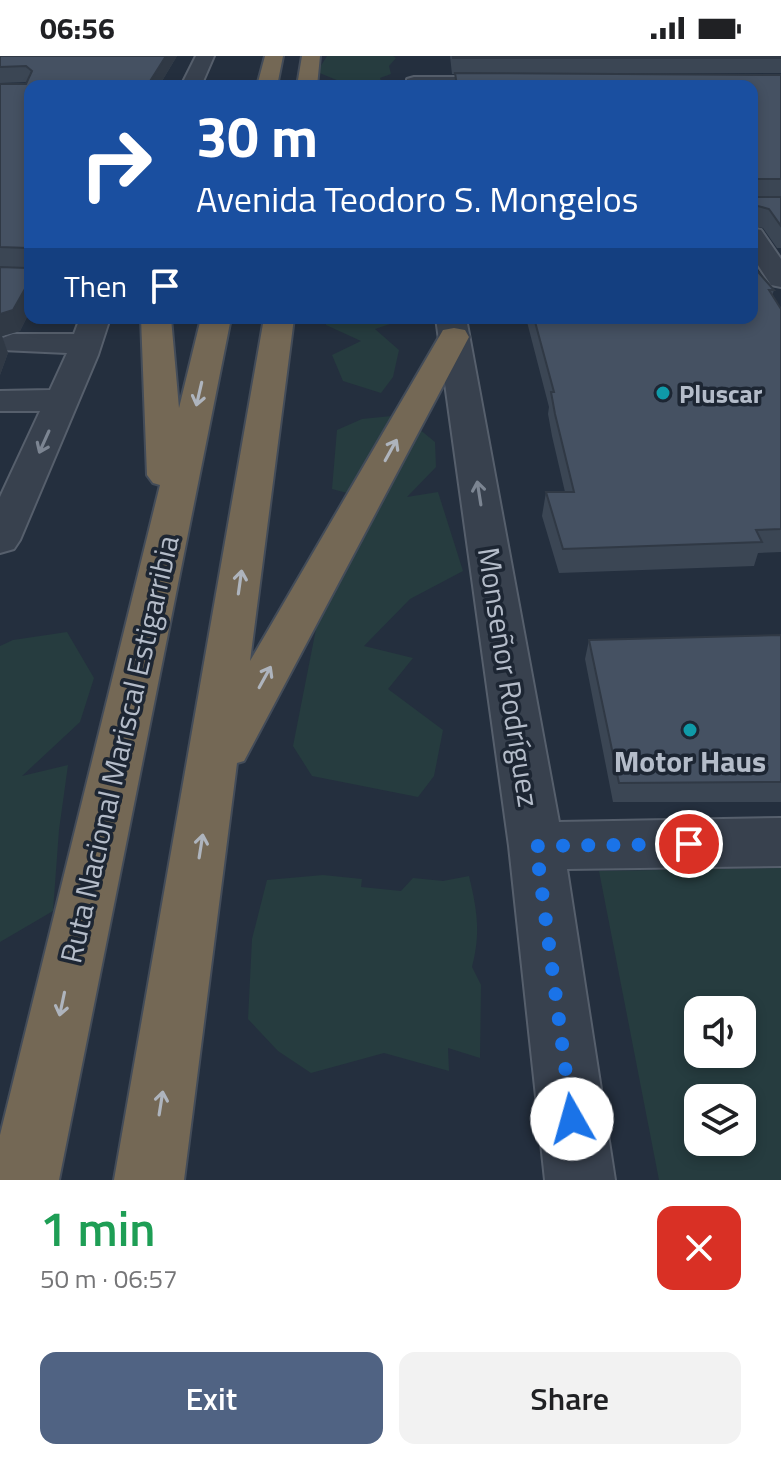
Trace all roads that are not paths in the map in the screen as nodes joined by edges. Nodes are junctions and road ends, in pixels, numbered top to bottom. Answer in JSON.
{"nodes":[{"id":1,"x":205,"y":56,"type":"edge"},
{"id":2,"x":274,"y":56,"type":"edge"},
{"id":3,"x":311,"y":56,"type":"edge"},
{"id":4,"x":414,"y":79,"type":"edge"},
{"id":5,"x":194,"y":80,"type":"edge"},
{"id":6,"x":268,"y":80,"type":"edge"},
{"id":7,"x":308,"y":80,"type":"edge"},
{"id":8,"x":444,"y":80,"type":"edge"},
{"id":9,"x":758,"y":249,"type":"edge"},
{"id":10,"x":770,"y":275,"type":"edge"},
{"id":11,"x":156,"y":324,"type":"edge"},
{"id":12,"x":215,"y":324,"type":"edge"},
{"id":13,"x":278,"y":324,"type":"edge"},
{"id":14,"x":453,"y":327,"type":"edge"},
{"id":15,"x":91,"y":331,"type":"edge"},
{"id":16,"x":13,"y":343,"type":"dead end"},
{"id":17,"x":32,"y":400,"type":"edge"},
{"id":18,"x":0,"y":467,"type":"edge"},
{"id":19,"x":170,"y":525,"type":"junction"},
{"id":20,"x":1,"y":534,"type":"edge"},
{"id":21,"x":213,"y":770,"type":"junction"},
{"id":22,"x":781,"y":842,"type":"edge"},
{"id":23,"x":536,"y":846,"type":"junction"},
{"id":24,"x":24,"y":1180,"type":"edge"},
{"id":25,"x":149,"y":1180,"type":"edge"},
{"id":26,"x":580,"y":1180,"type":"edge"}],
"edges":[{"from":1,"to":5,"type":"street"},
{"from":2,"to":6,"type":"highway"},
{"from":3,"to":7,"type":"highway"},
{"from":4,"to":8,"type":"street"},
{"from":9,"to":10,"type":"street"},
{"from":11,"to":19,"type":"highway"},
{"from":12,"to":19,"type":"highway","name":"Ruta Nacional Mariscal Estigarribia","one_way":true},
{"from":21,"to":13,"type":"highway","one_way":true},
{"from":21,"to":14,"type":"highway","one_way":true},
{"from":23,"to":14,"type":"street","name":"Monseñor Rodríguez","one_way":true},
{"from":15,"to":16,"type":"street"},
{"from":15,"to":17,"type":"street"},
{"from":17,"to":18,"type":"street"},
{"from":17,"to":20,"type":"street","one_way":true},
{"from":19,"to":24,"type":"highway","name":"Ruta Nacional Mariscal Estigarribia","one_way":true},
{"from":25,"to":21,"type":"highway","one_way":true},
{"from":22,"to":23,"type":"street"},
{"from":23,"to":26,"type":"street","name":"Monseñor Rodríguez"}]}
